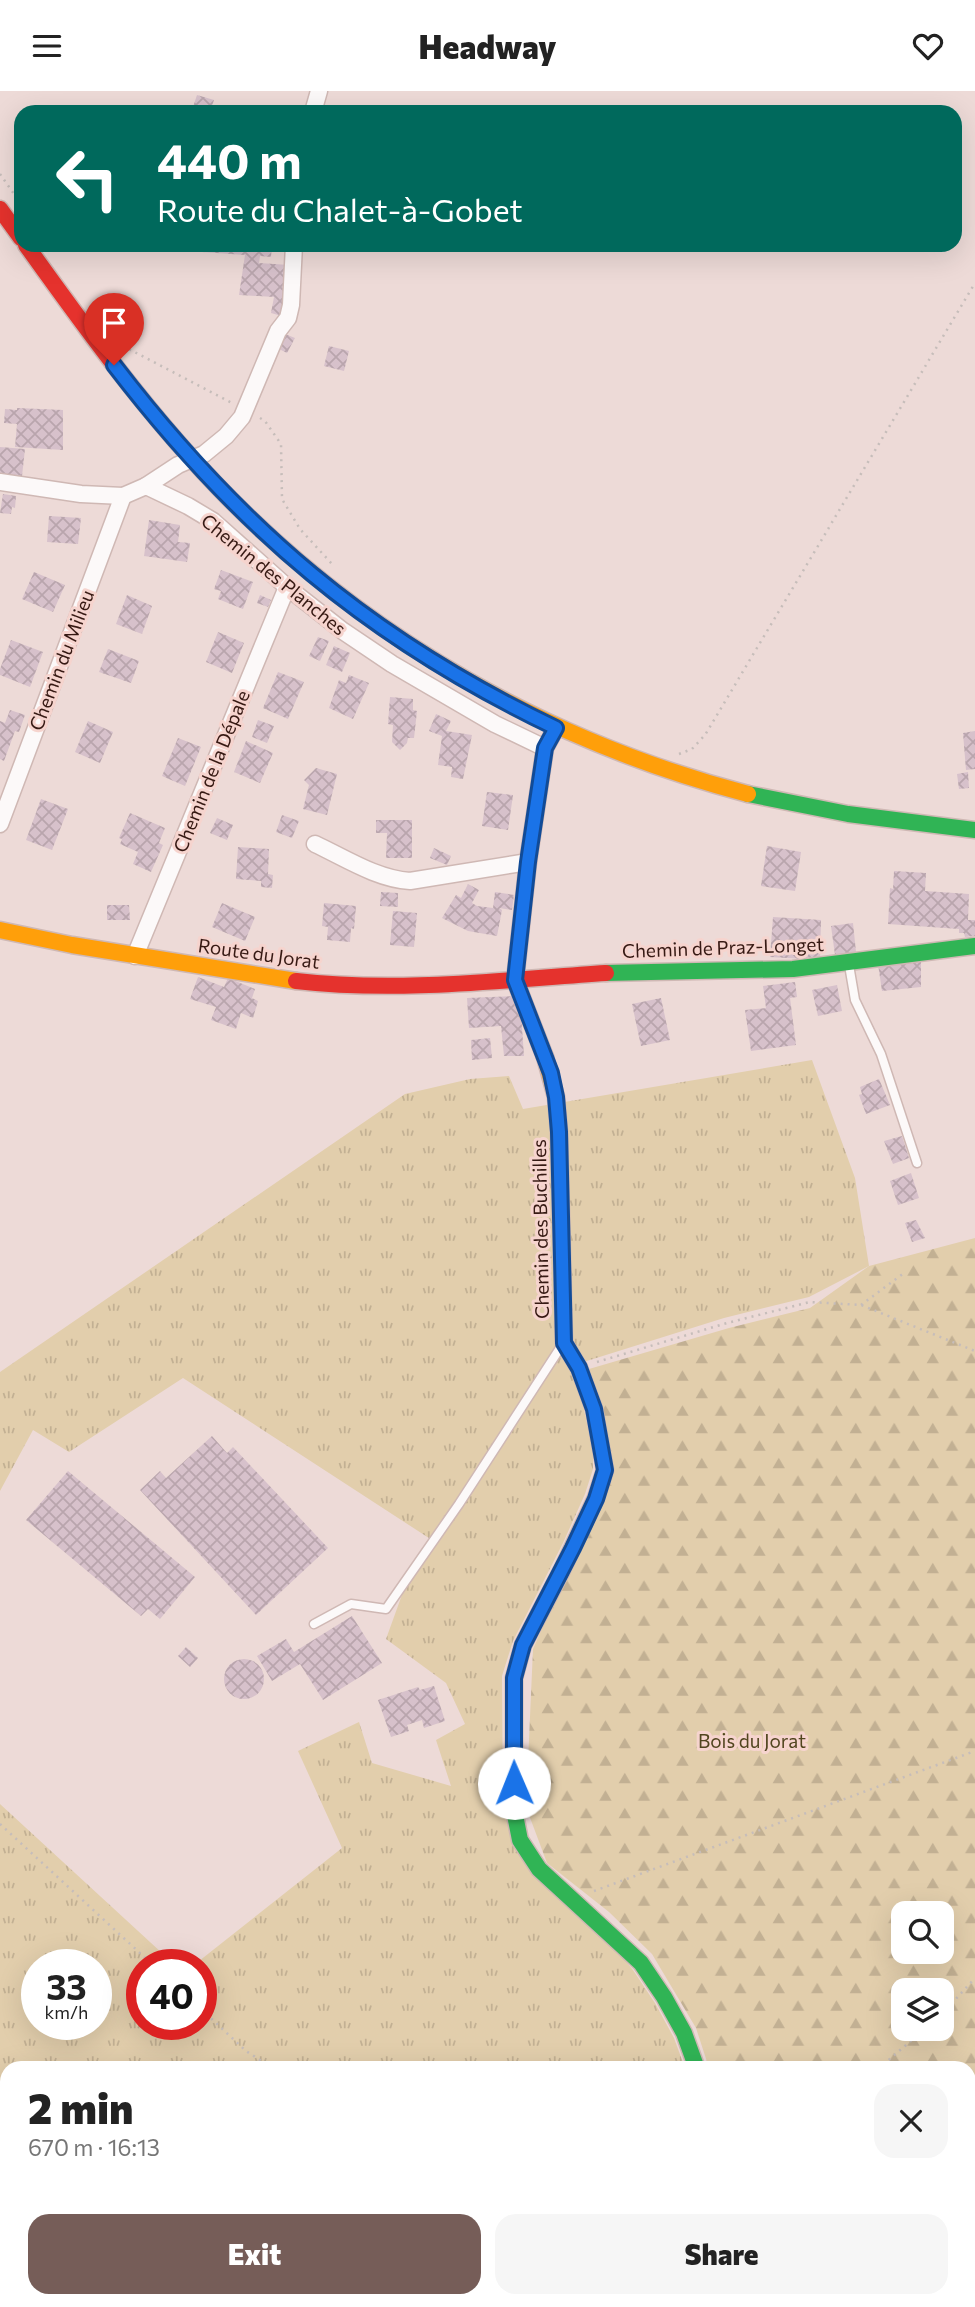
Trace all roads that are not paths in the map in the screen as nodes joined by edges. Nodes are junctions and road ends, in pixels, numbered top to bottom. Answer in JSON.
{"nodes":[{"id":1,"x":0,"y":209,"type":"edge"},
{"id":2,"x":14,"y":228,"type":"edge"},
{"id":3,"x":31,"y":252,"type":"edge"},
{"id":4,"x":294,"y":252,"type":"edge"},
{"id":5,"x":191,"y":460,"type":"junction"},
{"id":6,"x":0,"y":482,"type":"edge"},
{"id":7,"x":146,"y":486,"type":"junction"},
{"id":8,"x":123,"y":496,"type":"junction"},
{"id":9,"x":287,"y":587,"type":"junction"},
{"id":10,"x":556,"y":728,"type":"junction"},
{"id":11,"x":545,"y":748,"type":"junction"},
{"id":12,"x":0,"y":824,"type":"edge"},
{"id":13,"x":975,"y":830,"type":"edge"},
{"id":14,"x":315,"y":844,"type":"dead end"},
{"id":15,"x":528,"y":862,"type":"junction"},
{"id":16,"x":0,"y":930,"type":"edge"},
{"id":17,"x":975,"y":946,"type":"edge"},
{"id":18,"x":135,"y":956,"type":"junction"},
{"id":19,"x":849,"y":962,"type":"junction"},
{"id":20,"x":515,"y":980,"type":"junction"},
{"id":21,"x":917,"y":1163,"type":"dead end"},
{"id":22,"x":564,"y":1343,"type":"junction"},
{"id":23,"x":314,"y":1624,"type":"dead end"},
{"id":24,"x":693,"y":2061,"type":"edge"}],
"edges":[{"from":1,"to":2,"type":"street"},
{"from":3,"to":5,"type":"street"},
{"from":4,"to":5,"type":"street"},
{"from":5,"to":7,"type":"street"},
{"from":5,"to":10,"type":"street"},
{"from":6,"to":8,"type":"street"},
{"from":7,"to":8,"type":"street"},
{"from":7,"to":9,"type":"street","name":"Chemin des Planches"},
{"from":8,"to":12,"type":"street","name":"Chemin du Milieu"},
{"from":9,"to":11,"type":"street","name":"Chemin des Planches"},
{"from":9,"to":18,"type":"street","name":"Chemin de la Dépale"},
{"from":10,"to":11,"type":"street","name":"Chemin des Buchilles"},
{"from":10,"to":13,"type":"street"},
{"from":11,"to":15,"type":"street","name":"Chemin des Buchilles"},
{"from":14,"to":15,"type":"street"},
{"from":15,"to":20,"type":"street","name":"Chemin des Buchilles"},
{"from":16,"to":18,"type":"street","name":"Route du Jorat"},
{"from":17,"to":19,"type":"street","name":"Chemin de Praz-Longet"},
{"from":18,"to":20,"type":"street","name":"Route du Jorat"},
{"from":19,"to":20,"type":"street","name":"Chemin de Praz-Longet"},
{"from":19,"to":21,"type":"lane"},
{"from":20,"to":22,"type":"street","name":"Chemin des Buchilles"},
{"from":22,"to":23,"type":"lane"},
{"from":22,"to":24,"type":"street","name":"Chemin des Buchilles"}]}
